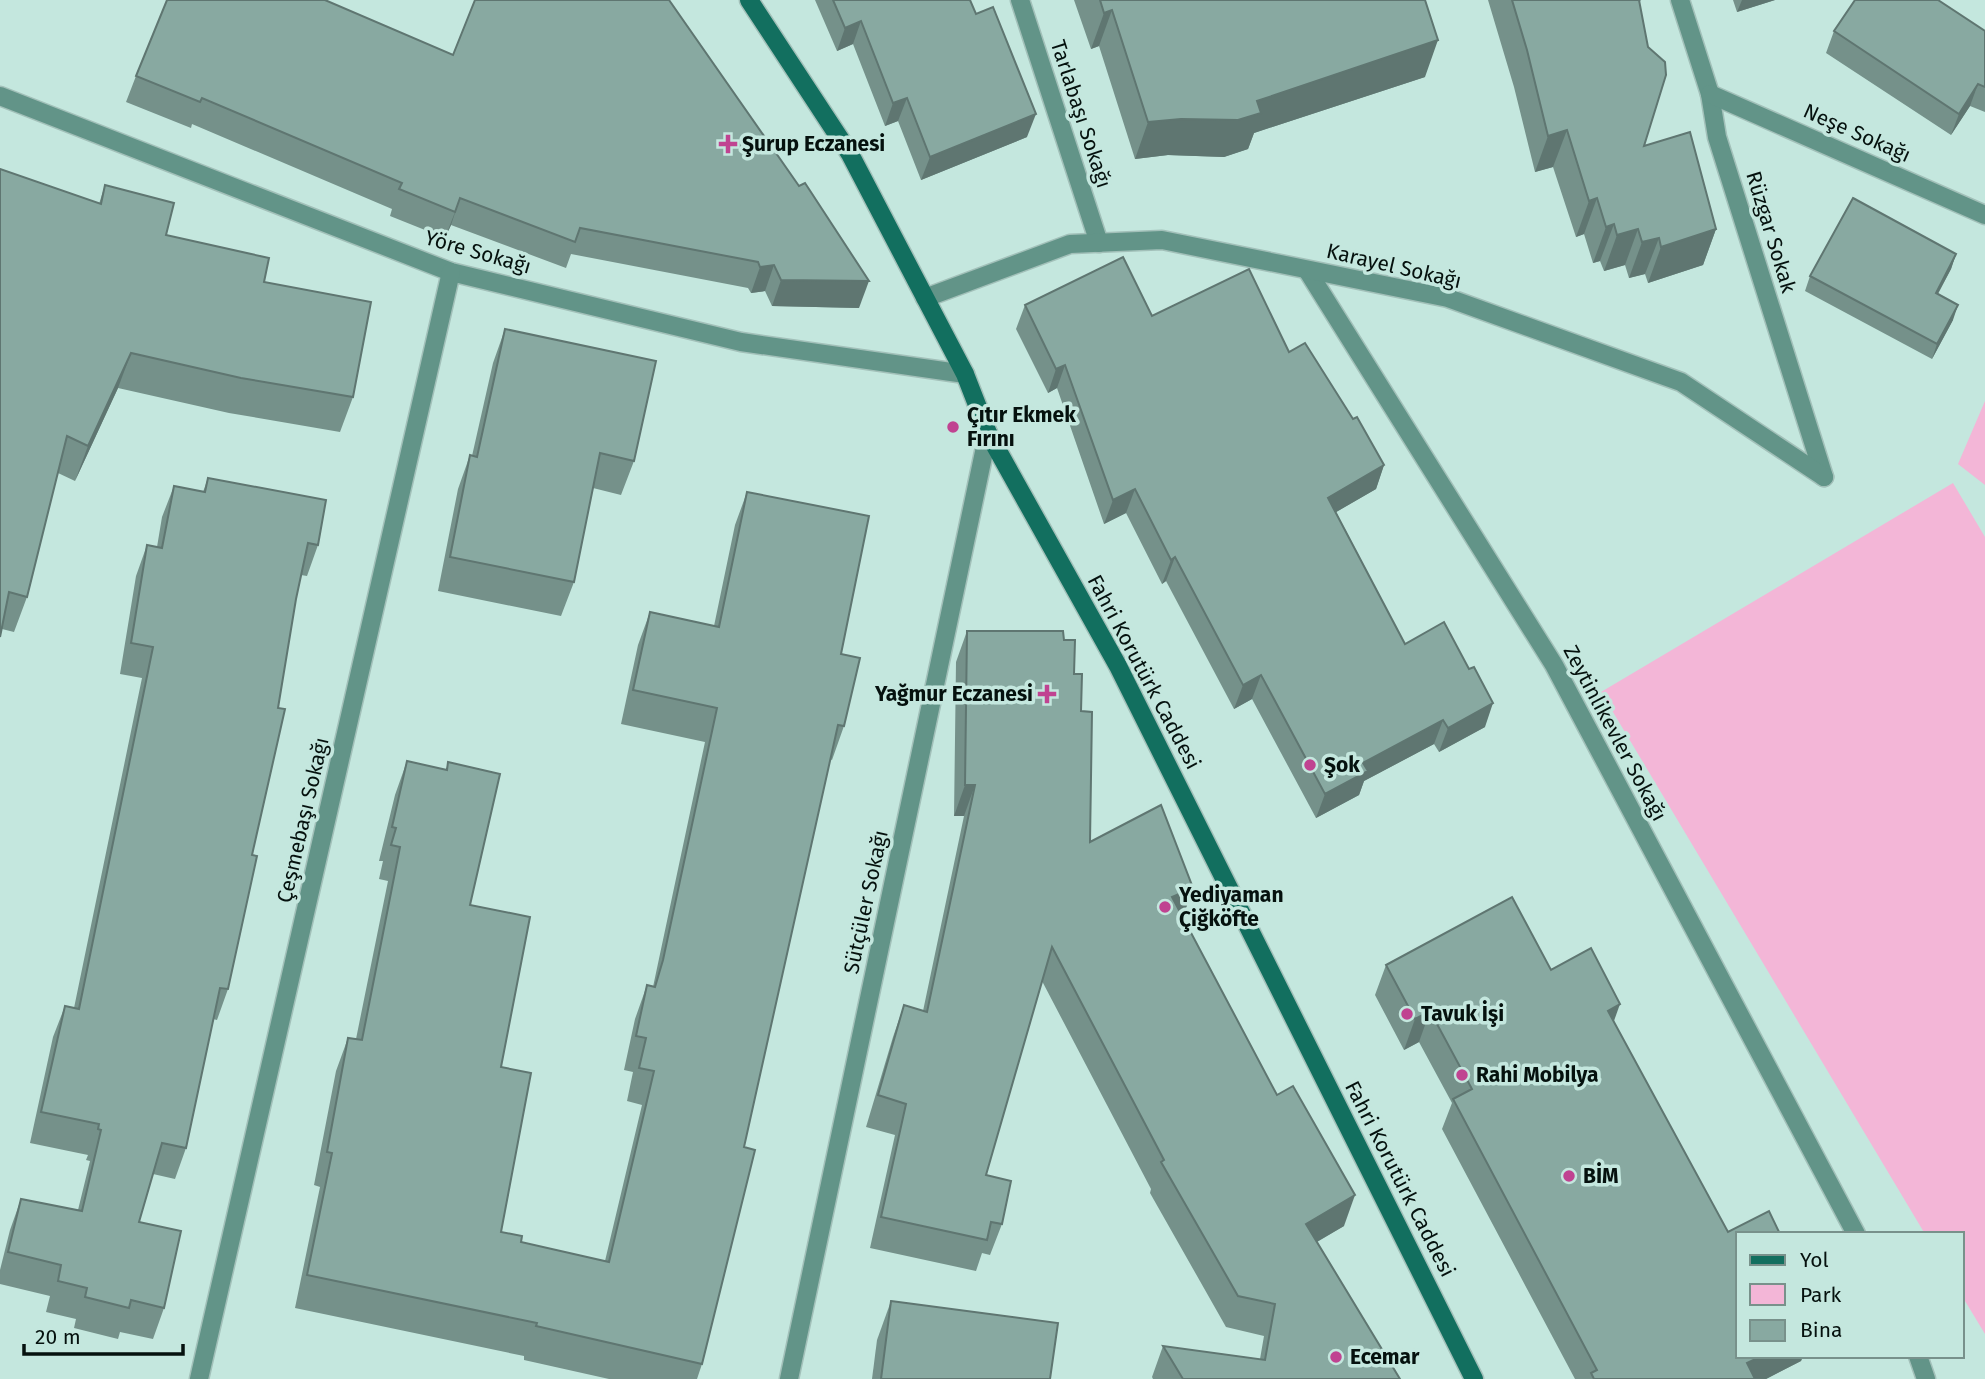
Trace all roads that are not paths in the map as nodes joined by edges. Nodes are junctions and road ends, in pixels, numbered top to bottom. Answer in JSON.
{"nodes":[{"id":1,"x":749,"y":0,"type":"edge"},
{"id":2,"x":1020,"y":0,"type":"edge"},
{"id":3,"x":1680,"y":0,"type":"edge"},
{"id":4,"x":1710,"y":94,"type":"junction"},
{"id":5,"x":0,"y":96,"type":"edge"},
{"id":6,"x":1985,"y":215,"type":"edge"},
{"id":7,"x":1099,"y":243,"type":"junction"},
{"id":8,"x":1307,"y":270,"type":"junction"},
{"id":9,"x":451,"y":272,"type":"junction"},
{"id":10,"x":925,"y":298,"type":"junction"},
{"id":11,"x":965,"y":374,"type":"junction"},
{"id":12,"x":988,"y":433,"type":"junction"},
{"id":13,"x":1824,"y":477,"type":"joint"},
{"id":14,"x":1855,"y":1232,"type":"edge"},
{"id":15,"x":1919,"y":1358,"type":"edge"},
{"id":16,"x":199,"y":1379,"type":"edge"},
{"id":17,"x":789,"y":1379,"type":"edge"},
{"id":18,"x":1474,"y":1379,"type":"edge"},
{"id":19,"x":1926,"y":1379,"type":"edge"}],
"edges":[{"from":1,"to":10,"type":"street","name":"Fahri Korutürk Caddesi"},
{"from":2,"to":7,"type":"street","name":"Tarlabaşı Sokağı"},
{"from":3,"to":4,"type":"street","name":"Rüzgar Sokak"},
{"from":4,"to":6,"type":"street","name":"Neşe Sokağı"},
{"from":4,"to":13,"type":"street","name":"Rüzgar Sokak"},
{"from":5,"to":9,"type":"street","name":"Yöre Sokağı"},
{"from":7,"to":8,"type":"street","name":"Karayel Sokağı"},
{"from":7,"to":10,"type":"street","name":"Karayel Sokağı"},
{"from":8,"to":13,"type":"street","name":"Karayel Sokağı"},
{"from":8,"to":14,"type":"street","name":"Zeytinlikevler Sokağı"},
{"from":9,"to":11,"type":"street","name":"Yöre Sokağı"},
{"from":9,"to":16,"type":"street","name":"Çeşmebaşı Sokağı"},
{"from":10,"to":11,"type":"street","name":"Fahri Korutürk Caddesi"},
{"from":11,"to":12,"type":"street","name":"Fahri Korutürk Caddesi"},
{"from":12,"to":17,"type":"street","name":"Sütçüler Sokağı"},
{"from":12,"to":18,"type":"street","name":"Fahri Korutürk Caddesi"},
{"from":15,"to":19,"type":"street"}]}
